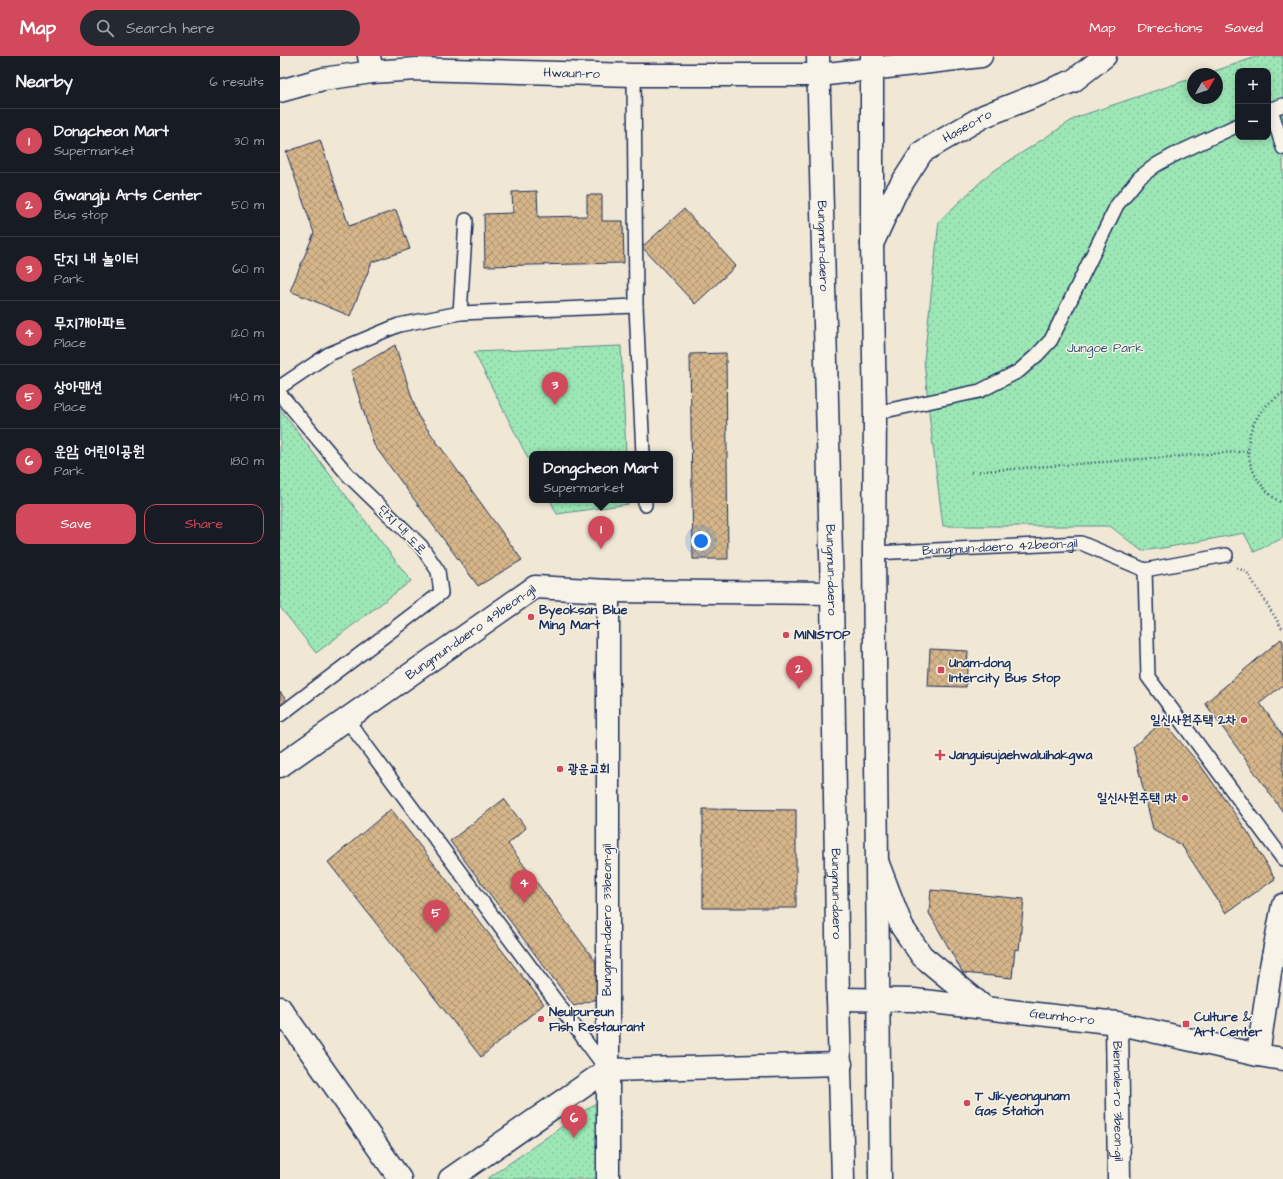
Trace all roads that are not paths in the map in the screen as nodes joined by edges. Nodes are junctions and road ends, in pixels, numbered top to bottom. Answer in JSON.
{"nodes":[{"id":1,"x":981,"y":56,"type":"edge"},
{"id":2,"x":1105,"y":56,"type":"edge"},
{"id":3,"x":872,"y":62,"type":"edge"},
{"id":4,"x":371,"y":64,"type":"edge"},
{"id":5,"x":818,"y":65,"type":"edge"},
{"id":6,"x":634,"y":74,"type":"junction"},
{"id":7,"x":280,"y":91,"type":"edge"},
{"id":8,"x":1274,"y":108,"type":"edge"},
{"id":9,"x":1235,"y":126,"type":"edge"},
{"id":10,"x":1283,"y":148,"type":"edge"},
{"id":11,"x":466,"y":220,"type":"dead end"},
{"id":12,"x":872,"y":244,"type":"junction"},
{"id":13,"x":636,"y":306,"type":"junction"},
{"id":14,"x":460,"y":313,"type":"junction"},
{"id":15,"x":280,"y":387,"type":"edge"},
{"id":16,"x":280,"y":394,"type":"edge"},
{"id":17,"x":875,"y":413,"type":"junction"},
{"id":18,"x":643,"y":451,"type":"edge"},
{"id":19,"x":874,"y":553,"type":"junction"},
{"id":20,"x":1226,"y":555,"type":"road end"},
{"id":21,"x":1145,"y":570,"type":"junction"},
{"id":22,"x":608,"y":592,"type":"junction"},
{"id":23,"x":832,"y":593,"type":"junction"},
{"id":24,"x":280,"y":715,"type":"edge"},
{"id":25,"x":347,"y":720,"type":"junction"},
{"id":26,"x":280,"y":766,"type":"edge"},
{"id":27,"x":1283,"y":859,"type":"edge"},
{"id":28,"x":877,"y":863,"type":"junction"},
{"id":29,"x":1283,"y":905,"type":"edge"},
{"id":30,"x":838,"y":999,"type":"junction"},
{"id":31,"x":879,"y":1000,"type":"junction"},
{"id":32,"x":984,"y":1007,"type":"junction"},
{"id":33,"x":280,"y":1008,"type":"edge"},
{"id":34,"x":1118,"y":1023,"type":"junction"},
{"id":35,"x":1258,"y":1055,"type":"junction"},
{"id":36,"x":1283,"y":1059,"type":"edge"},
{"id":37,"x":841,"y":1064,"type":"junction"},
{"id":38,"x":607,"y":1070,"type":"junction"},
{"id":39,"x":400,"y":1179,"type":"edge"},
{"id":40,"x":450,"y":1179,"type":"edge"},
{"id":41,"x":608,"y":1179,"type":"edge"},
{"id":42,"x":843,"y":1179,"type":"edge"},
{"id":43,"x":880,"y":1179,"type":"edge"},
{"id":44,"x":1119,"y":1179,"type":"edge"}],
"edges":[{"from":1,"to":3,"type":"street"},
{"from":2,"to":12,"type":"street","name":"Haseo-ro"},
{"from":3,"to":5,"type":"street"},
{"from":3,"to":12,"type":"street"},
{"from":4,"to":6,"type":"street","name":"Hwaun-ro"},
{"from":4,"to":7,"type":"street","name":"Hwaun-ro"},
{"from":5,"to":6,"type":"street","name":"Hwaun-ro"},
{"from":5,"to":23,"type":"street","name":"Bungmun-daero"},
{"from":6,"to":13,"type":"lane"},
{"from":8,"to":10,"type":"lane"},
{"from":9,"to":17,"type":"lane"},
{"from":11,"to":14,"type":"lane"},
{"from":12,"to":17,"type":"street"},
{"from":13,"to":14,"type":"lane"},
{"from":13,"to":18,"type":"lane"},
{"from":14,"to":15,"type":"lane"},
{"from":16,"to":24,"type":"lane","name":"단지 내 도로"},
{"from":17,"to":19,"type":"street"},
{"from":19,"to":21,"type":"lane","name":"Bungmun-daero 42beon-gil"},
{"from":19,"to":28,"type":"street"},
{"from":20,"to":21,"type":"lane"},
{"from":21,"to":27,"type":"lane"},
{"from":22,"to":23,"type":"street","name":"Bungmun-daero 49beon-gil"},
{"from":22,"to":25,"type":"street","name":"Bungmun-daero 49beon-gil"},
{"from":22,"to":38,"type":"street","name":"Bungmun-daero 33beon-gil"},
{"from":23,"to":30,"type":"street","name":"Bungmun-daero"},
{"from":25,"to":26,"type":"street","name":"Bungmun-daero 49beon-gil"},
{"from":25,"to":38,"type":"lane"},
{"from":28,"to":31,"type":"street"},
{"from":28,"to":32,"type":"street"},
{"from":29,"to":35,"type":"street"},
{"from":30,"to":31,"type":"street","name":"Geumho-ro"},
{"from":30,"to":37,"type":"street","name":"Bungmun-daero"},
{"from":31,"to":32,"type":"street","name":"Geumho-ro"},
{"from":31,"to":43,"type":"street"},
{"from":32,"to":34,"type":"street","name":"Geumho-ro"},
{"from":33,"to":39,"type":"street"},
{"from":34,"to":35,"type":"street","name":"Geumho-ro"},
{"from":34,"to":44,"type":"street","name":"Biennale-ro 3beon-gil"},
{"from":35,"to":36,"type":"street","name":"Geumho-ro"},
{"from":37,"to":38,"type":"street"},
{"from":37,"to":42,"type":"street","name":"Bungmun-daero"},
{"from":38,"to":40,"type":"street"},
{"from":38,"to":41,"type":"street","name":"Bungmun-daero 33beon-gil"}]}
